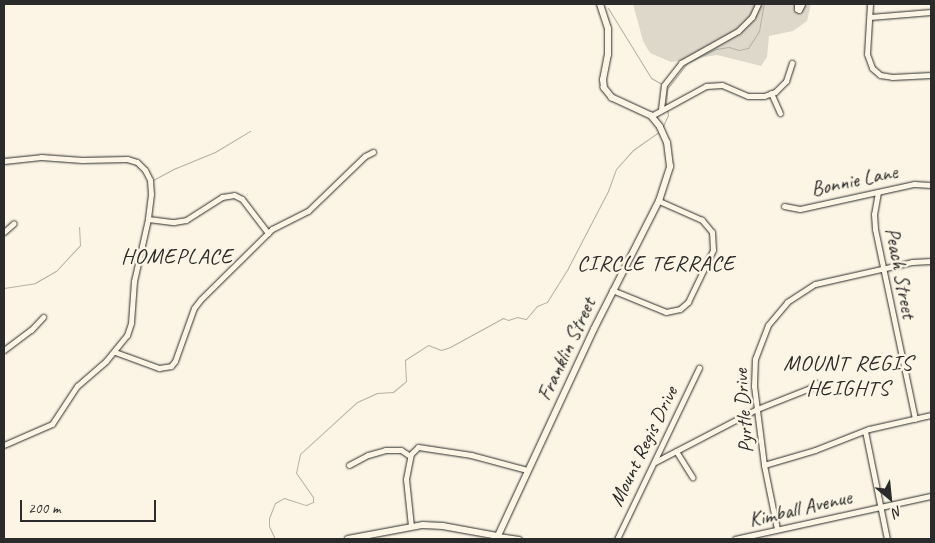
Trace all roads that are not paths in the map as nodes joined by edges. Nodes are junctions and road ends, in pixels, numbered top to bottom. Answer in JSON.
{"nodes":[{"id":1,"x":600,"y":4,"type":"edge"},
{"id":2,"x":758,"y":4,"type":"edge"},
{"id":3,"x":797,"y":4,"type":"edge"},
{"id":4,"x":802,"y":4,"type":"edge"},
{"id":5,"x":870,"y":4,"type":"edge"},
{"id":6,"x":931,"y":12,"type":"edge"},
{"id":7,"x":870,"y":17,"type":"junction"},
{"id":8,"x":792,"y":63,"type":"dead end"},
{"id":9,"x":931,"y":75,"type":"edge"},
{"id":10,"x":771,"y":93,"type":"junction"},
{"id":11,"x":663,"y":109,"type":"junction"},
{"id":12,"x":780,"y":114,"type":"dead end"},
{"id":13,"x":651,"y":116,"type":"junction"},
{"id":14,"x":373,"y":152,"type":"dead end"},
{"id":15,"x":4,"y":161,"type":"edge"},
{"id":16,"x":931,"y":185,"type":"edge"},
{"id":17,"x":878,"y":192,"type":"junction"},
{"id":18,"x":659,"y":201,"type":"junction"},
{"id":19,"x":784,"y":206,"type":"dead end"},
{"id":20,"x":148,"y":219,"type":"junction"},
{"id":21,"x":14,"y":223,"type":"dead end"},
{"id":22,"x":4,"y":232,"type":"edge"},
{"id":23,"x":268,"y":233,"type":"junction"},
{"id":24,"x":931,"y":261,"type":"edge"},
{"id":25,"x":883,"y":268,"type":"junction"},
{"id":26,"x":612,"y":290,"type":"junction"},
{"id":27,"x":44,"y":317,"type":"dead end"},
{"id":28,"x":4,"y":350,"type":"edge"},
{"id":29,"x":114,"y":352,"type":"junction"},
{"id":30,"x":699,"y":368,"type":"dead end"},
{"id":31,"x":816,"y":383,"type":"dead end"},
{"id":32,"x":757,"y":409,"type":"junction"},
{"id":33,"x":931,"y":416,"type":"edge"},
{"id":34,"x":915,"y":419,"type":"junction"},
{"id":35,"x":865,"y":431,"type":"junction"},
{"id":36,"x":4,"y":444,"type":"edge"},
{"id":37,"x":676,"y":451,"type":"junction"},
{"id":38,"x":410,"y":456,"type":"junction"},
{"id":39,"x":654,"y":462,"type":"junction"},
{"id":40,"x":349,"y":465,"type":"dead end"},
{"id":41,"x":764,"y":465,"type":"junction"},
{"id":42,"x":527,"y":470,"type":"junction"},
{"id":43,"x":692,"y":477,"type":"dead end"},
{"id":44,"x":931,"y":496,"type":"edge"},
{"id":45,"x":880,"y":507,"type":"junction"},
{"id":46,"x":410,"y":526,"type":"junction"},
{"id":47,"x":777,"y":529,"type":"junction"},
{"id":48,"x":498,"y":536,"type":"junction"},
{"id":49,"x":348,"y":539,"type":"edge"},
{"id":50,"x":519,"y":539,"type":"edge"},
{"id":51,"x":618,"y":539,"type":"edge"},
{"id":52,"x":735,"y":539,"type":"edge"},
{"id":53,"x":887,"y":539,"type":"edge"}],
"edges":[{"from":1,"to":13,"type":"street","name":"Franklin Street"},
{"from":2,"to":11,"type":"street"},
{"from":3,"to":4,"type":"street"},
{"from":5,"to":7,"type":"street"},
{"from":6,"to":7,"type":"street"},
{"from":7,"to":9,"type":"street"},
{"from":8,"to":10,"type":"street"},
{"from":10,"to":11,"type":"street"},
{"from":10,"to":12,"type":"street"},
{"from":11,"to":13,"type":"street"},
{"from":13,"to":18,"type":"street","name":"Franklin Street"},
{"from":14,"to":23,"type":"street"},
{"from":15,"to":20,"type":"street"},
{"from":16,"to":17,"type":"street","name":"Bonnie Lane"},
{"from":17,"to":19,"type":"street","name":"Bonnie Lane"},
{"from":17,"to":25,"type":"street","name":"Peach Street"},
{"from":18,"to":26,"type":"street","name":"Franklin Street"},
{"from":18,"to":26,"type":"street"},
{"from":20,"to":23,"type":"street"},
{"from":20,"to":29,"type":"street"},
{"from":21,"to":22,"type":"street"},
{"from":23,"to":29,"type":"street"},
{"from":24,"to":25,"type":"street","name":"Pyrtle Drive"},
{"from":25,"to":32,"type":"street","name":"Pyrtle Drive"},
{"from":25,"to":34,"type":"street","name":"Peach Street"},
{"from":26,"to":42,"type":"street","name":"Franklin Street"},
{"from":27,"to":28,"type":"street"},
{"from":29,"to":36,"type":"street"},
{"from":30,"to":39,"type":"street","name":"Mount Regis Drive"},
{"from":31,"to":32,"type":"street"},
{"from":32,"to":37,"type":"street"},
{"from":32,"to":41,"type":"street","name":"Pyrtle Drive"},
{"from":33,"to":34,"type":"street"},
{"from":34,"to":35,"type":"street"},
{"from":35,"to":41,"type":"street"},
{"from":35,"to":45,"type":"street"},
{"from":37,"to":39,"type":"street"},
{"from":37,"to":43,"type":"street"},
{"from":38,"to":40,"type":"street"},
{"from":38,"to":42,"type":"street"},
{"from":38,"to":46,"type":"street"},
{"from":39,"to":51,"type":"street","name":"Mount Regis Drive"},
{"from":41,"to":47,"type":"street","name":"Pyrtle Drive"},
{"from":42,"to":48,"type":"street","name":"Franklin Street"},
{"from":44,"to":45,"type":"street","name":"Kimball Avenue"},
{"from":45,"to":47,"type":"street","name":"Kimball Avenue"},
{"from":45,"to":53,"type":"street"},
{"from":46,"to":48,"type":"street"},
{"from":46,"to":49,"type":"street"},
{"from":47,"to":52,"type":"street","name":"Kimball Avenue"},
{"from":48,"to":50,"type":"street"}]}
